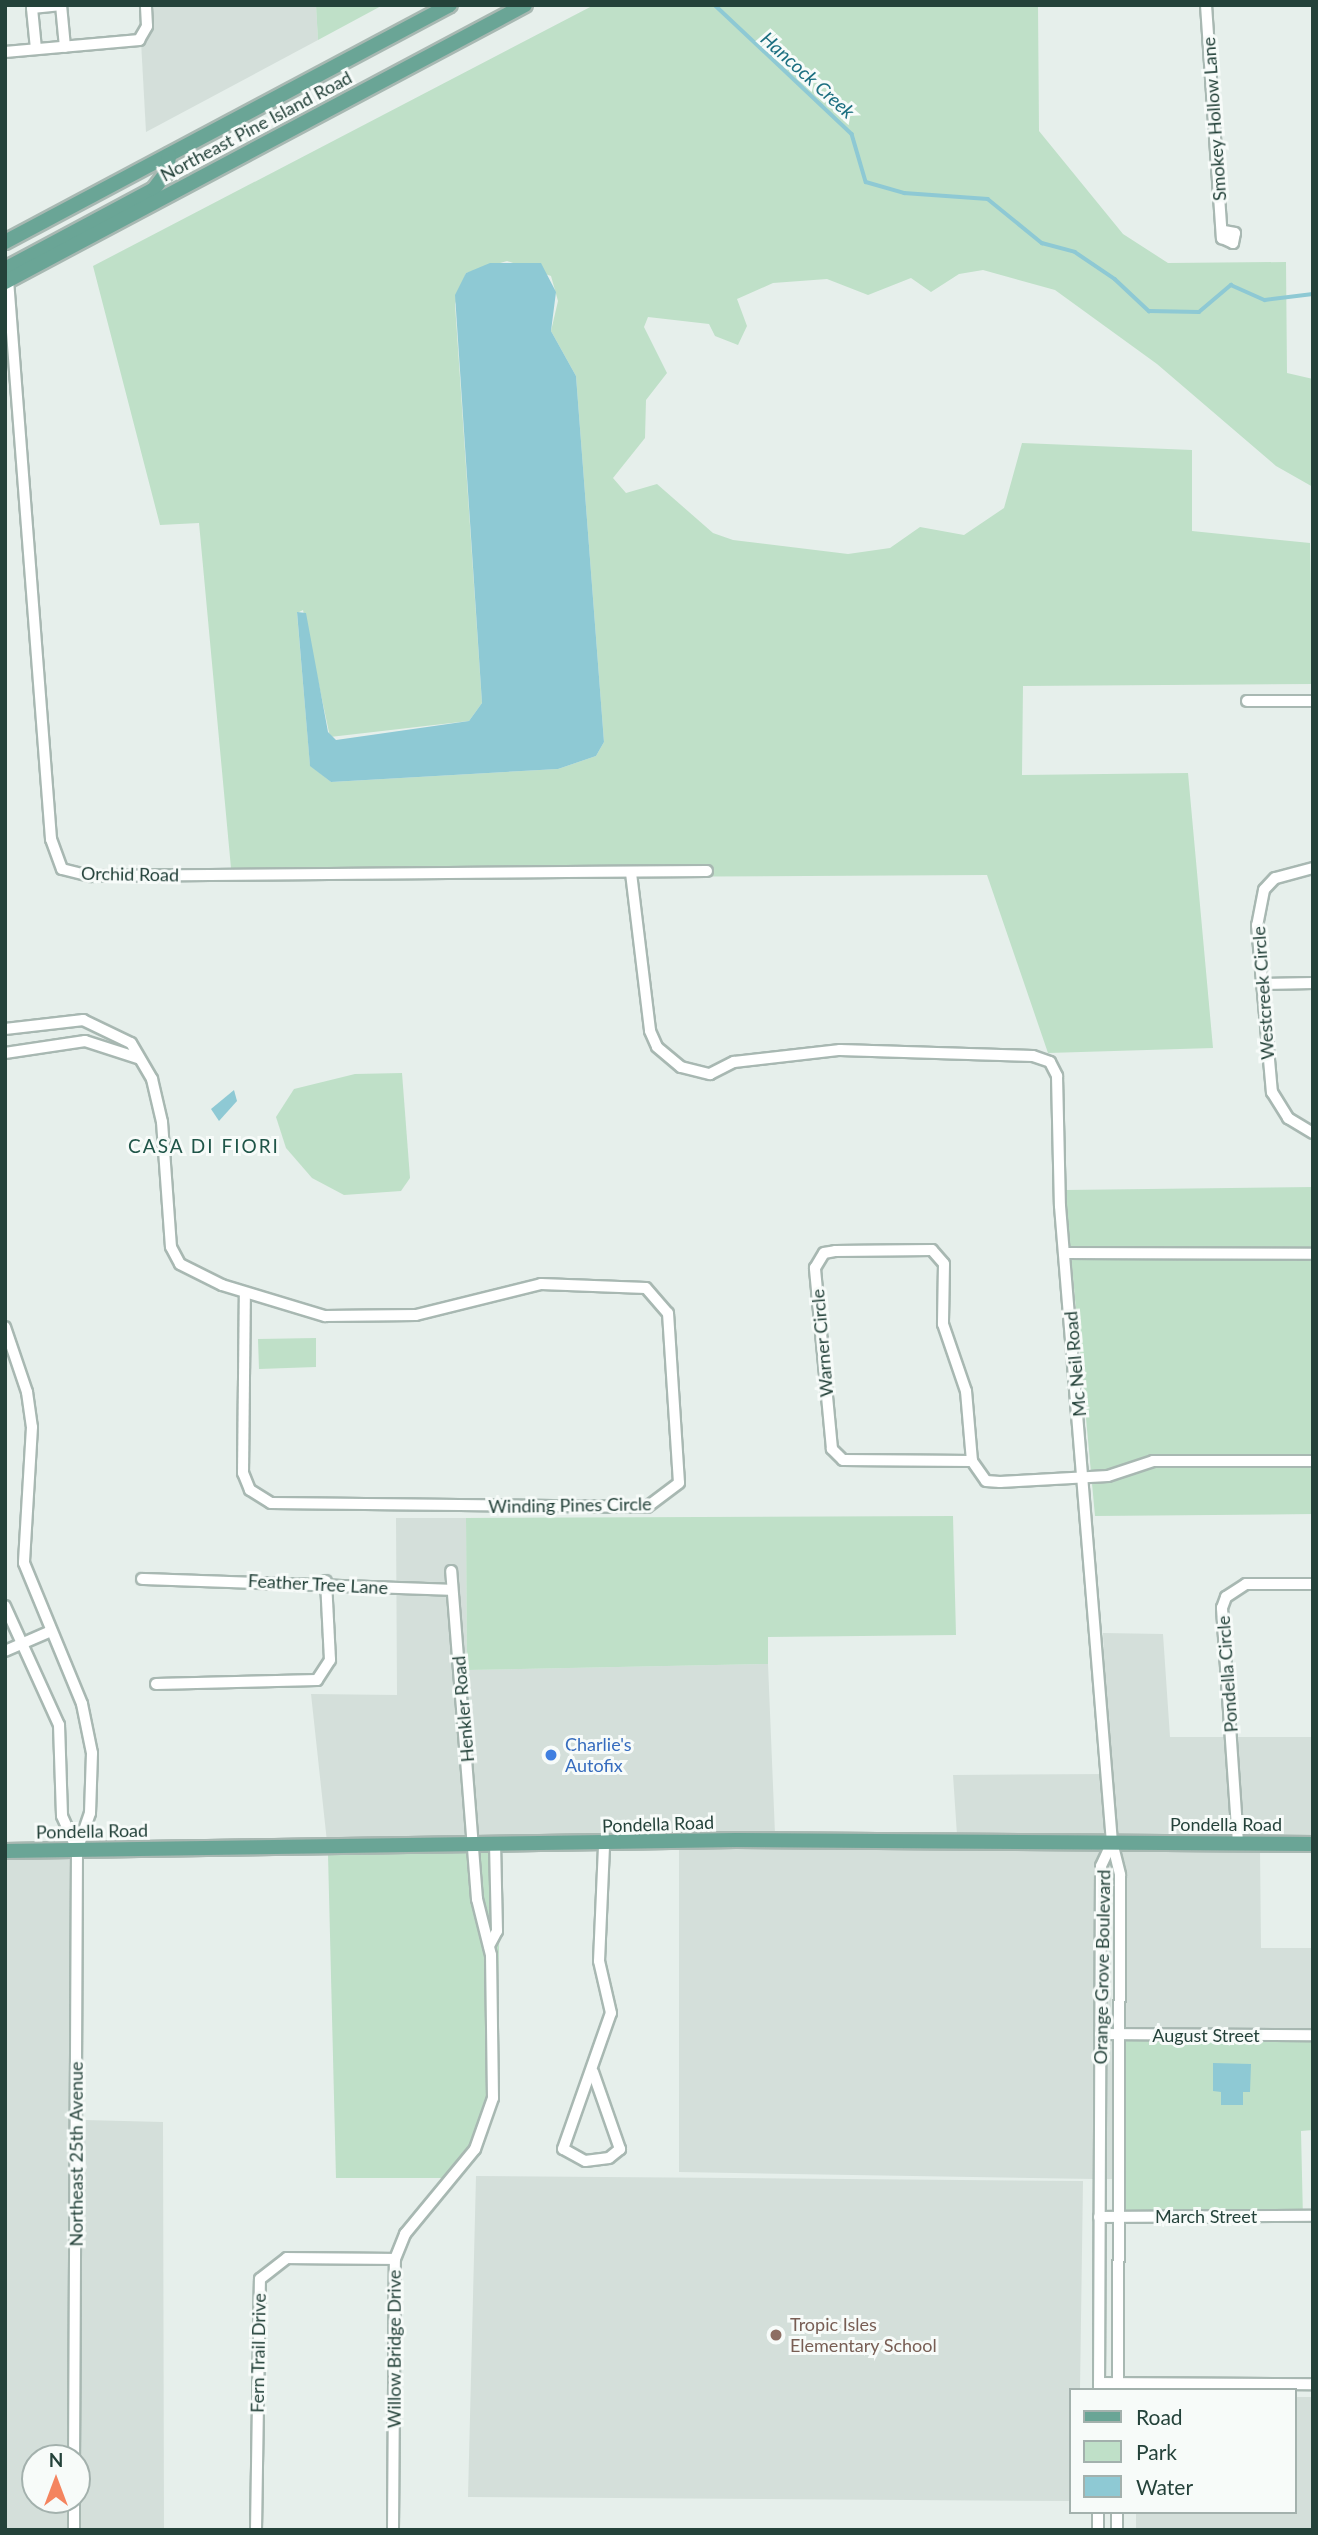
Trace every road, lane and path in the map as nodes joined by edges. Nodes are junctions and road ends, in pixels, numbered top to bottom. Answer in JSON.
{"nodes":[{"id":1,"x":60,"y":5,"type":"edge"},
{"id":2,"x":146,"y":5,"type":"edge"},
{"id":3,"x":450,"y":5,"type":"edge"},
{"id":4,"x":525,"y":5,"type":"edge"},
{"id":5,"x":1206,"y":5,"type":"edge"},
{"id":6,"x":65,"y":47,"type":"junction"},
{"id":7,"x":36,"y":49,"type":"junction"},
{"id":8,"x":5,"y":52,"type":"edge"},
{"id":9,"x":169,"y":155,"type":"junction"},
{"id":10,"x":1225,"y":231,"type":"dead end"},
{"id":11,"x":5,"y":242,"type":"edge"},
{"id":12,"x":6,"y":277,"type":"edge"},
{"id":13,"x":1247,"y":701,"type":"dead end"},
{"id":14,"x":1313,"y":701,"type":"edge"},
{"id":15,"x":1313,"y":868,"type":"edge"},
{"id":16,"x":707,"y":871,"type":"dead end"},
{"id":17,"x":631,"y":873,"type":"junction"},
{"id":18,"x":1313,"y":982,"type":"edge"},
{"id":19,"x":1263,"y":984,"type":"junction"},
{"id":20,"x":5,"y":1029,"type":"edge"},
{"id":21,"x":5,"y":1053,"type":"edge"},
{"id":22,"x":148,"y":1069,"type":"junction"},
{"id":23,"x":1313,"y":1133,"type":"edge"},
{"id":24,"x":1065,"y":1253,"type":"junction"},
{"id":25,"x":1313,"y":1254,"type":"edge"},
{"id":26,"x":245,"y":1294,"type":"junction"},
{"id":27,"x":5,"y":1327,"type":"edge"},
{"id":28,"x":972,"y":1461,"type":"junction"},
{"id":29,"x":1313,"y":1461,"type":"edge"},
{"id":30,"x":1085,"y":1478,"type":"junction"},
{"id":31,"x":452,"y":1571,"type":"dead end"},
{"id":32,"x":142,"y":1579,"type":"dead end"},
{"id":33,"x":326,"y":1581,"type":"junction"},
{"id":34,"x":1313,"y":1584,"type":"edge"},
{"id":35,"x":452,"y":1590,"type":"junction"},
{"id":36,"x":5,"y":1606,"type":"edge"},
{"id":37,"x":49,"y":1632,"type":"junction"},
{"id":38,"x":22,"y":1644,"type":"junction"},
{"id":39,"x":5,"y":1651,"type":"edge"},
{"id":40,"x":156,"y":1684,"type":"dead end"},
{"id":41,"x":1111,"y":1842,"type":"junction"},
{"id":42,"x":1238,"y":1843,"type":"junction"},
{"id":43,"x":1313,"y":1844,"type":"edge"},
{"id":44,"x":604,"y":1845,"type":"junction"},
{"id":45,"x":476,"y":1846,"type":"junction"},
{"id":46,"x":495,"y":1846,"type":"junction"},
{"id":47,"x":76,"y":1850,"type":"junction"},
{"id":48,"x":5,"y":1851,"type":"edge"},
{"id":49,"x":489,"y":1946,"type":"junction"},
{"id":50,"x":1101,"y":1959,"type":"junction"},
{"id":51,"x":1119,"y":1959,"type":"junction"},
{"id":52,"x":1100,"y":2034,"type":"junction"},
{"id":53,"x":1119,"y":2034,"type":"junction"},
{"id":54,"x":1313,"y":2035,"type":"edge"},
{"id":55,"x":593,"y":2071,"type":"junction"},
{"id":56,"x":1118,"y":2216,"type":"junction"},
{"id":57,"x":1313,"y":2216,"type":"edge"},
{"id":58,"x":1099,"y":2217,"type":"junction"},
{"id":59,"x":395,"y":2259,"type":"junction"},
{"id":60,"x":1313,"y":2384,"type":"edge"},
{"id":61,"x":1099,"y":2386,"type":"edge"},
{"id":62,"x":1118,"y":2387,"type":"edge"},
{"id":63,"x":74,"y":2444,"type":"edge"},
{"id":64,"x":256,"y":2530,"type":"edge"},
{"id":65,"x":393,"y":2530,"type":"edge"}],
"edges":[{"from":1,"to":6,"type":"street"},
{"from":1,"to":7,"type":"street"},
{"from":2,"to":6,"type":"street"},
{"from":3,"to":9,"type":"main road","name":"Northeast Pine Island Road"},
{"from":4,"to":12,"type":"main road","name":"Northeast Pine Island Road"},
{"from":5,"to":10,"type":"street","name":"Smokey Hollow Lane"},
{"from":6,"to":7,"type":"street"},
{"from":7,"to":8,"type":"street"},
{"from":9,"to":11,"type":"main road","name":"Northeast Pine Island Road"},
{"from":9,"to":12,"type":"main road","name":"Northeast Pine Island Road"},
{"from":12,"to":17,"type":"street","name":"Orchid Road"},
{"from":13,"to":14,"type":"street"},
{"from":15,"to":19,"type":"street","name":"Westcreek Circle"},
{"from":16,"to":17,"type":"street","name":"Orchid Road"},
{"from":17,"to":24,"type":"street","name":"Mc Neil Road"},
{"from":18,"to":19,"type":"street"},
{"from":19,"to":23,"type":"street","name":"Westcreek Circle"},
{"from":20,"to":22,"type":"street","name":"Winding Pines Circle"},
{"from":21,"to":22,"type":"street"},
{"from":22,"to":26,"type":"street","name":"Winding Pines Circle"},
{"from":24,"to":25,"type":"street"},
{"from":24,"to":30,"type":"street","name":"Mc Neil Road"},
{"from":26,"to":26,"type":"street","name":"Winding Pines Circle"},
{"from":27,"to":37,"type":"street"},
{"from":28,"to":28,"type":"street","name":"Warner Circle"},
{"from":28,"to":30,"type":"street"},
{"from":29,"to":30,"type":"street"},
{"from":30,"to":41,"type":"street","name":"Mc Neil Road"},
{"from":31,"to":35,"type":"street","name":"Henkler Road"},
{"from":32,"to":33,"type":"street","name":"Feather Tree Lane"},
{"from":33,"to":35,"type":"street","name":"Feather Tree Lane"},
{"from":33,"to":40,"type":"street"},
{"from":34,"to":42,"type":"street","name":"Pondella Circle"},
{"from":35,"to":45,"type":"street","name":"Henkler Road"},
{"from":36,"to":38,"type":"street"},
{"from":37,"to":38,"type":"street"},
{"from":37,"to":47,"type":"street"},
{"from":38,"to":39,"type":"street"},
{"from":38,"to":47,"type":"street"},
{"from":41,"to":42,"type":"main road","name":"Pondella Road"},
{"from":41,"to":44,"type":"main road","name":"Pondella Road"},
{"from":41,"to":50,"type":"street","name":"Orange Grove Boulevard"},
{"from":41,"to":51,"type":"street","name":"Orange Grove Boulevard"},
{"from":42,"to":43,"type":"main road","name":"Pondella Road"},
{"from":44,"to":46,"type":"main road","name":"Pondella Road"},
{"from":44,"to":55,"type":"street"},
{"from":45,"to":46,"type":"main road","name":"Pondella Road"},
{"from":45,"to":47,"type":"main road","name":"Pondella Road"},
{"from":45,"to":49,"type":"street","name":"Willow Bridge Drive"},
{"from":46,"to":49,"type":"street","name":"Willow Bridge Drive"},
{"from":47,"to":48,"type":"main road","name":"Pondella Road"},
{"from":47,"to":63,"type":"street","name":"Northeast 25th Avenue"},
{"from":49,"to":59,"type":"street","name":"Willow Bridge Drive"},
{"from":50,"to":51,"type":"street"},
{"from":50,"to":52,"type":"street","name":"Orange Grove Boulevard"},
{"from":51,"to":53,"type":"street","name":"Orange Grove Boulevard"},
{"from":52,"to":53,"type":"street","name":"August Street"},
{"from":52,"to":58,"type":"street","name":"Orange Grove Boulevard"},
{"from":53,"to":54,"type":"street","name":"August Street"},
{"from":53,"to":56,"type":"street","name":"Orange Grove Boulevard"},
{"from":55,"to":55,"type":"street"},
{"from":56,"to":57,"type":"street","name":"March Street"},
{"from":56,"to":58,"type":"street","name":"March Street"},
{"from":56,"to":62,"type":"street","name":"Orange Grove Boulevard"},
{"from":58,"to":61,"type":"street","name":"Orange Grove Boulevard"},
{"from":59,"to":64,"type":"street","name":"Fern Trail Drive"},
{"from":59,"to":65,"type":"street","name":"Willow Bridge Drive"},
{"from":60,"to":62,"type":"street"},
{"from":61,"to":62,"type":"street"}]}
